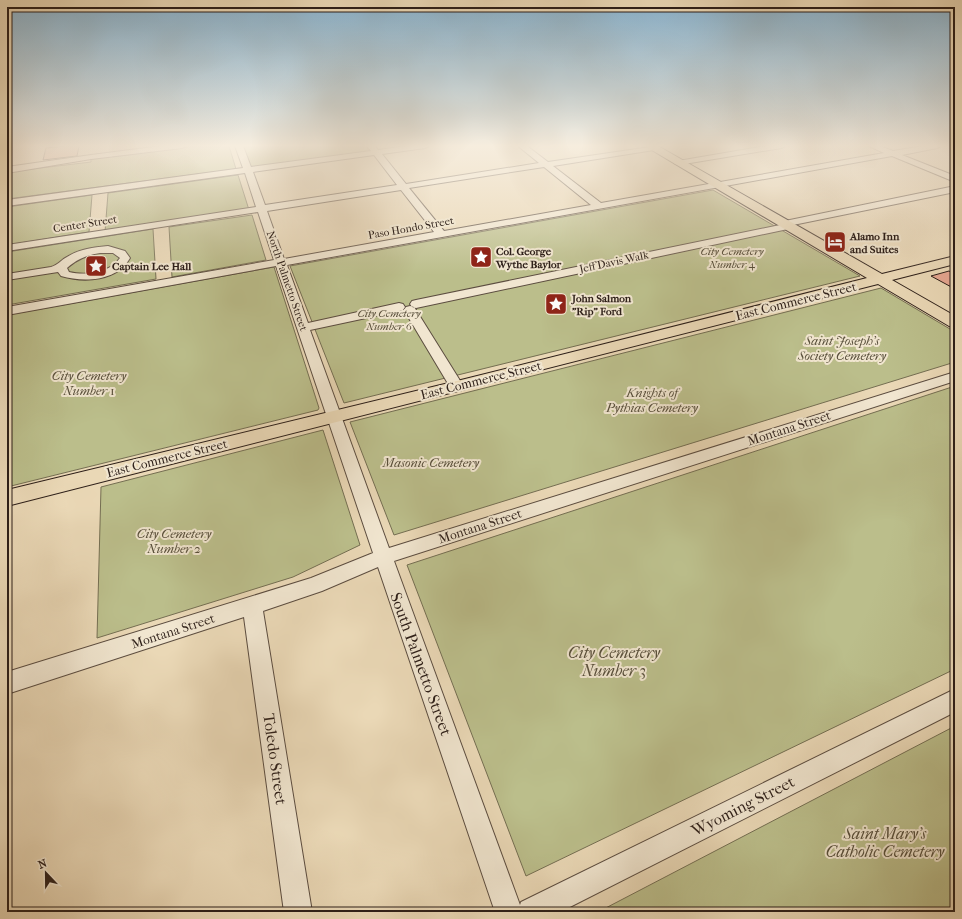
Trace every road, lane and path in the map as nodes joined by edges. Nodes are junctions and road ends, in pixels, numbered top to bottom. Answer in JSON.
{"nodes":[{"id":1,"x":110,"y":189,"type":"edge"},
{"id":2,"x":254,"y":189,"type":"edge"},
{"id":3,"x":392,"y":189,"type":"edge"},
{"id":4,"x":405,"y":189,"type":"edge"},
{"id":5,"x":577,"y":189,"type":"edge"},
{"id":6,"x":701,"y":189,"type":"edge"},
{"id":7,"x":723,"y":189,"type":"edge"},
{"id":8,"x":955,"y":189,"type":"edge"},
{"id":9,"x":7,"y":203,"type":"edge"},
{"id":10,"x":599,"y":206,"type":"junction"},
{"id":11,"x":262,"y":209,"type":"junction"},
{"id":12,"x":786,"y":225,"type":"junction"},
{"id":13,"x":441,"y":234,"type":"junction"},
{"id":14,"x":7,"y":248,"type":"edge"},
{"id":15,"x":955,"y":260,"type":"edge"},
{"id":16,"x":280,"y":263,"type":"junction"},
{"id":17,"x":62,"y":268,"type":"junction"},
{"id":18,"x":93,"y":276,"type":"junction"},
{"id":19,"x":7,"y":277,"type":"edge"},
{"id":20,"x":879,"y":279,"type":"junction"},
{"id":21,"x":91,"y":296,"type":"junction"},
{"id":22,"x":408,"y":307,"type":"junction"},
{"id":23,"x":7,"y":311,"type":"edge"},
{"id":24,"x":955,"y":323,"type":"edge"},
{"id":25,"x":303,"y":328,"type":"junction"},
{"id":26,"x":955,"y":376,"type":"edge"},
{"id":27,"x":457,"y":386,"type":"junction"},
{"id":28,"x":333,"y":417,"type":"junction"},
{"id":29,"x":7,"y":498,"type":"edge"},
{"id":30,"x":383,"y":557,"type":"junction"},
{"id":31,"x":252,"y":606,"type":"junction"},
{"id":32,"x":7,"y":683,"type":"edge"},
{"id":33,"x":955,"y":700,"type":"edge"},
{"id":34,"x":298,"y":912,"type":"edge"},
{"id":35,"x":509,"y":912,"type":"edge"},
{"id":36,"x":531,"y":912,"type":"edge"}],
"edges":[{"from":1,"to":9,"type":"street"},
{"from":2,"to":11,"type":"street","name":"North Palmetto Street"},
{"from":3,"to":11,"type":"street","name":"Center Street"},
{"from":4,"to":13,"type":"street"},
{"from":5,"to":10,"type":"street"},
{"from":6,"to":10,"type":"street","name":"Paso Hondo Street"},
{"from":7,"to":12,"type":"main road"},
{"from":8,"to":12,"type":"street","name":"Jeff Davis Walk"},
{"from":10,"to":13,"type":"street","name":"Paso Hondo Street"},
{"from":11,"to":14,"type":"street","name":"Center Street"},
{"from":11,"to":16,"type":"street","name":"North Palmetto Street"},
{"from":12,"to":20,"type":"main road"},
{"from":12,"to":22,"type":"street","name":"Jeff Davis Walk"},
{"from":13,"to":16,"type":"street","name":"Paso Hondo Street"},
{"from":15,"to":20,"type":"main road","name":"East Commerce Street"},
{"from":16,"to":21,"type":"street","name":"Paso Hondo Street"},
{"from":16,"to":25,"type":"street","name":"North Palmetto Street"},
{"from":17,"to":18,"type":"street"},
{"from":17,"to":18,"type":"street"},
{"from":17,"to":19,"type":"street"},
{"from":18,"to":21,"type":"street"},
{"from":20,"to":24,"type":"main road"},
{"from":20,"to":27,"type":"main road","name":"East Commerce Street"},
{"from":21,"to":23,"type":"street","name":"Paso Hondo Street"},
{"from":22,"to":25,"type":"street","name":"Jeff Davis Walk"},
{"from":22,"to":27,"type":"street"},
{"from":25,"to":28,"type":"street","name":"North Palmetto Street"},
{"from":26,"to":30,"type":"street","name":"Montana Street"},
{"from":27,"to":28,"type":"main road","name":"East Commerce Street"},
{"from":28,"to":29,"type":"main road","name":"East Commerce Street"},
{"from":28,"to":30,"type":"street","name":"South Palmetto Street"},
{"from":30,"to":31,"type":"street","name":"Montana Street"},
{"from":30,"to":35,"type":"street","name":"South Palmetto Street"},
{"from":31,"to":32,"type":"street","name":"Montana Street"},
{"from":31,"to":34,"type":"street","name":"Toledo Street"},
{"from":33,"to":36,"type":"street","name":"Wyoming Street"}]}
